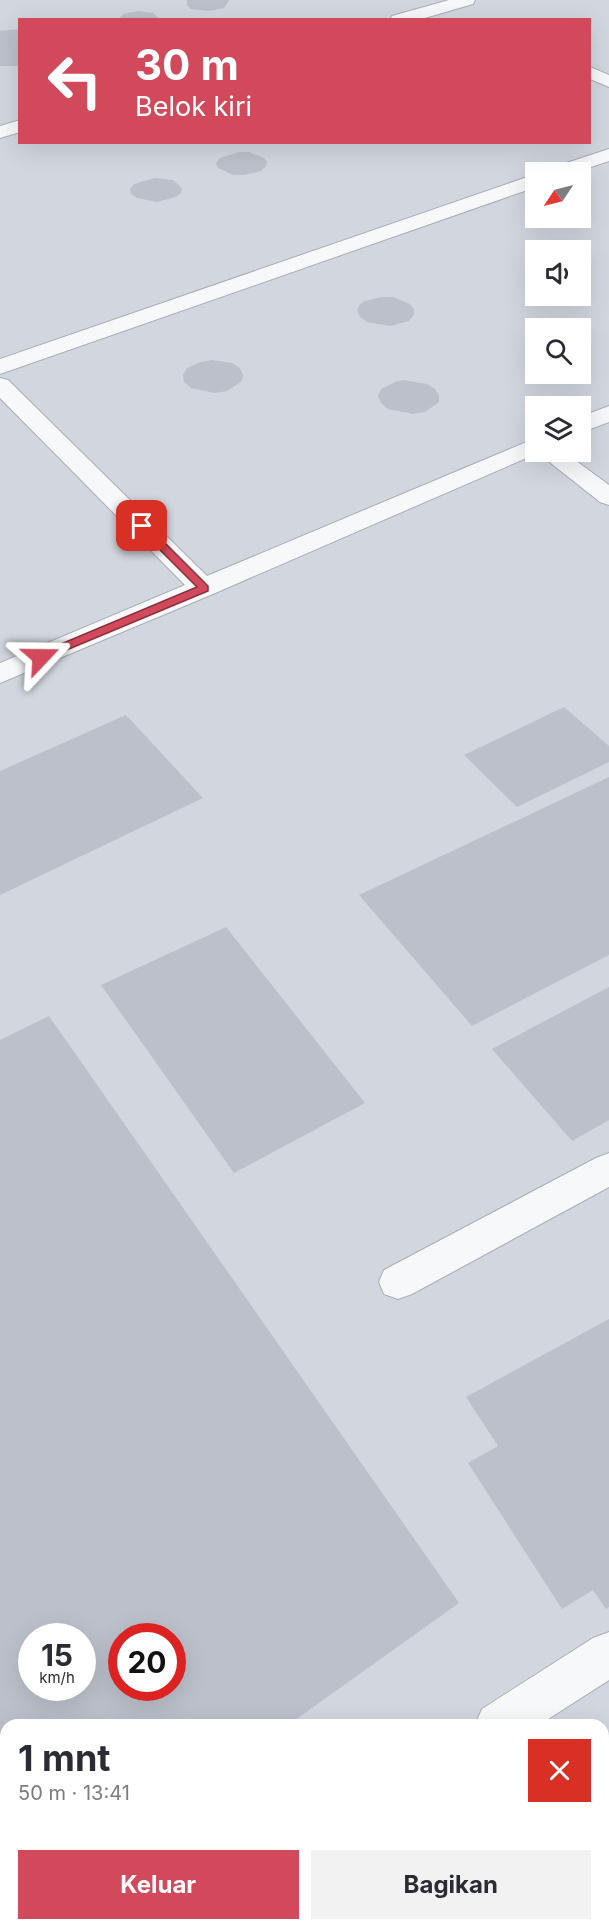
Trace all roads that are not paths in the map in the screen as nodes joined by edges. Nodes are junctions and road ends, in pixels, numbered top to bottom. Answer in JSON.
{"nodes":[{"id":1,"x":462,"y":4,"type":"edge"},
{"id":2,"x":406,"y":18,"type":"edge"},
{"id":3,"x":591,"y":73,"type":"edge"},
{"id":4,"x":609,"y":82,"type":"edge"},
{"id":5,"x":18,"y":127,"type":"edge"},
{"id":6,"x":0,"y":132,"type":"edge"},
{"id":7,"x":609,"y":155,"type":"edge"},
{"id":8,"x":588,"y":162,"type":"edge"},
{"id":9,"x":525,"y":184,"type":"edge"},
{"id":10,"x":0,"y":367,"type":"edge"},
{"id":11,"x":0,"y":385,"type":"edge"},
{"id":12,"x":609,"y":413,"type":"edge"},
{"id":13,"x":591,"y":421,"type":"edge"},
{"id":14,"x":525,"y":450,"type":"edge"},
{"id":15,"x":562,"y":462,"type":"edge"},
{"id":16,"x":609,"y":497,"type":"edge"},
{"id":17,"x":204,"y":588,"type":"junction"},
{"id":18,"x":0,"y":674,"type":"edge"},
{"id":19,"x":609,"y":1169,"type":"edge"},
{"id":20,"x":398,"y":1282,"type":"dead end"},
{"id":21,"x":609,"y":1654,"type":"edge"},
{"id":22,"x":507,"y":1719,"type":"edge"}],
"edges":[{"from":1,"to":2,"type":"lane"},
{"from":3,"to":4,"type":"lane"},
{"from":5,"to":6,"type":"lane"},
{"from":7,"to":8,"type":"lane"},
{"from":9,"to":10,"type":"lane"},
{"from":11,"to":17,"type":"lane"},
{"from":12,"to":13,"type":"lane"},
{"from":14,"to":17,"type":"lane"},
{"from":15,"to":16,"type":"lane"},
{"from":17,"to":18,"type":"lane"},
{"from":19,"to":20,"type":"lane"},
{"from":21,"to":22,"type":"lane"}]}
